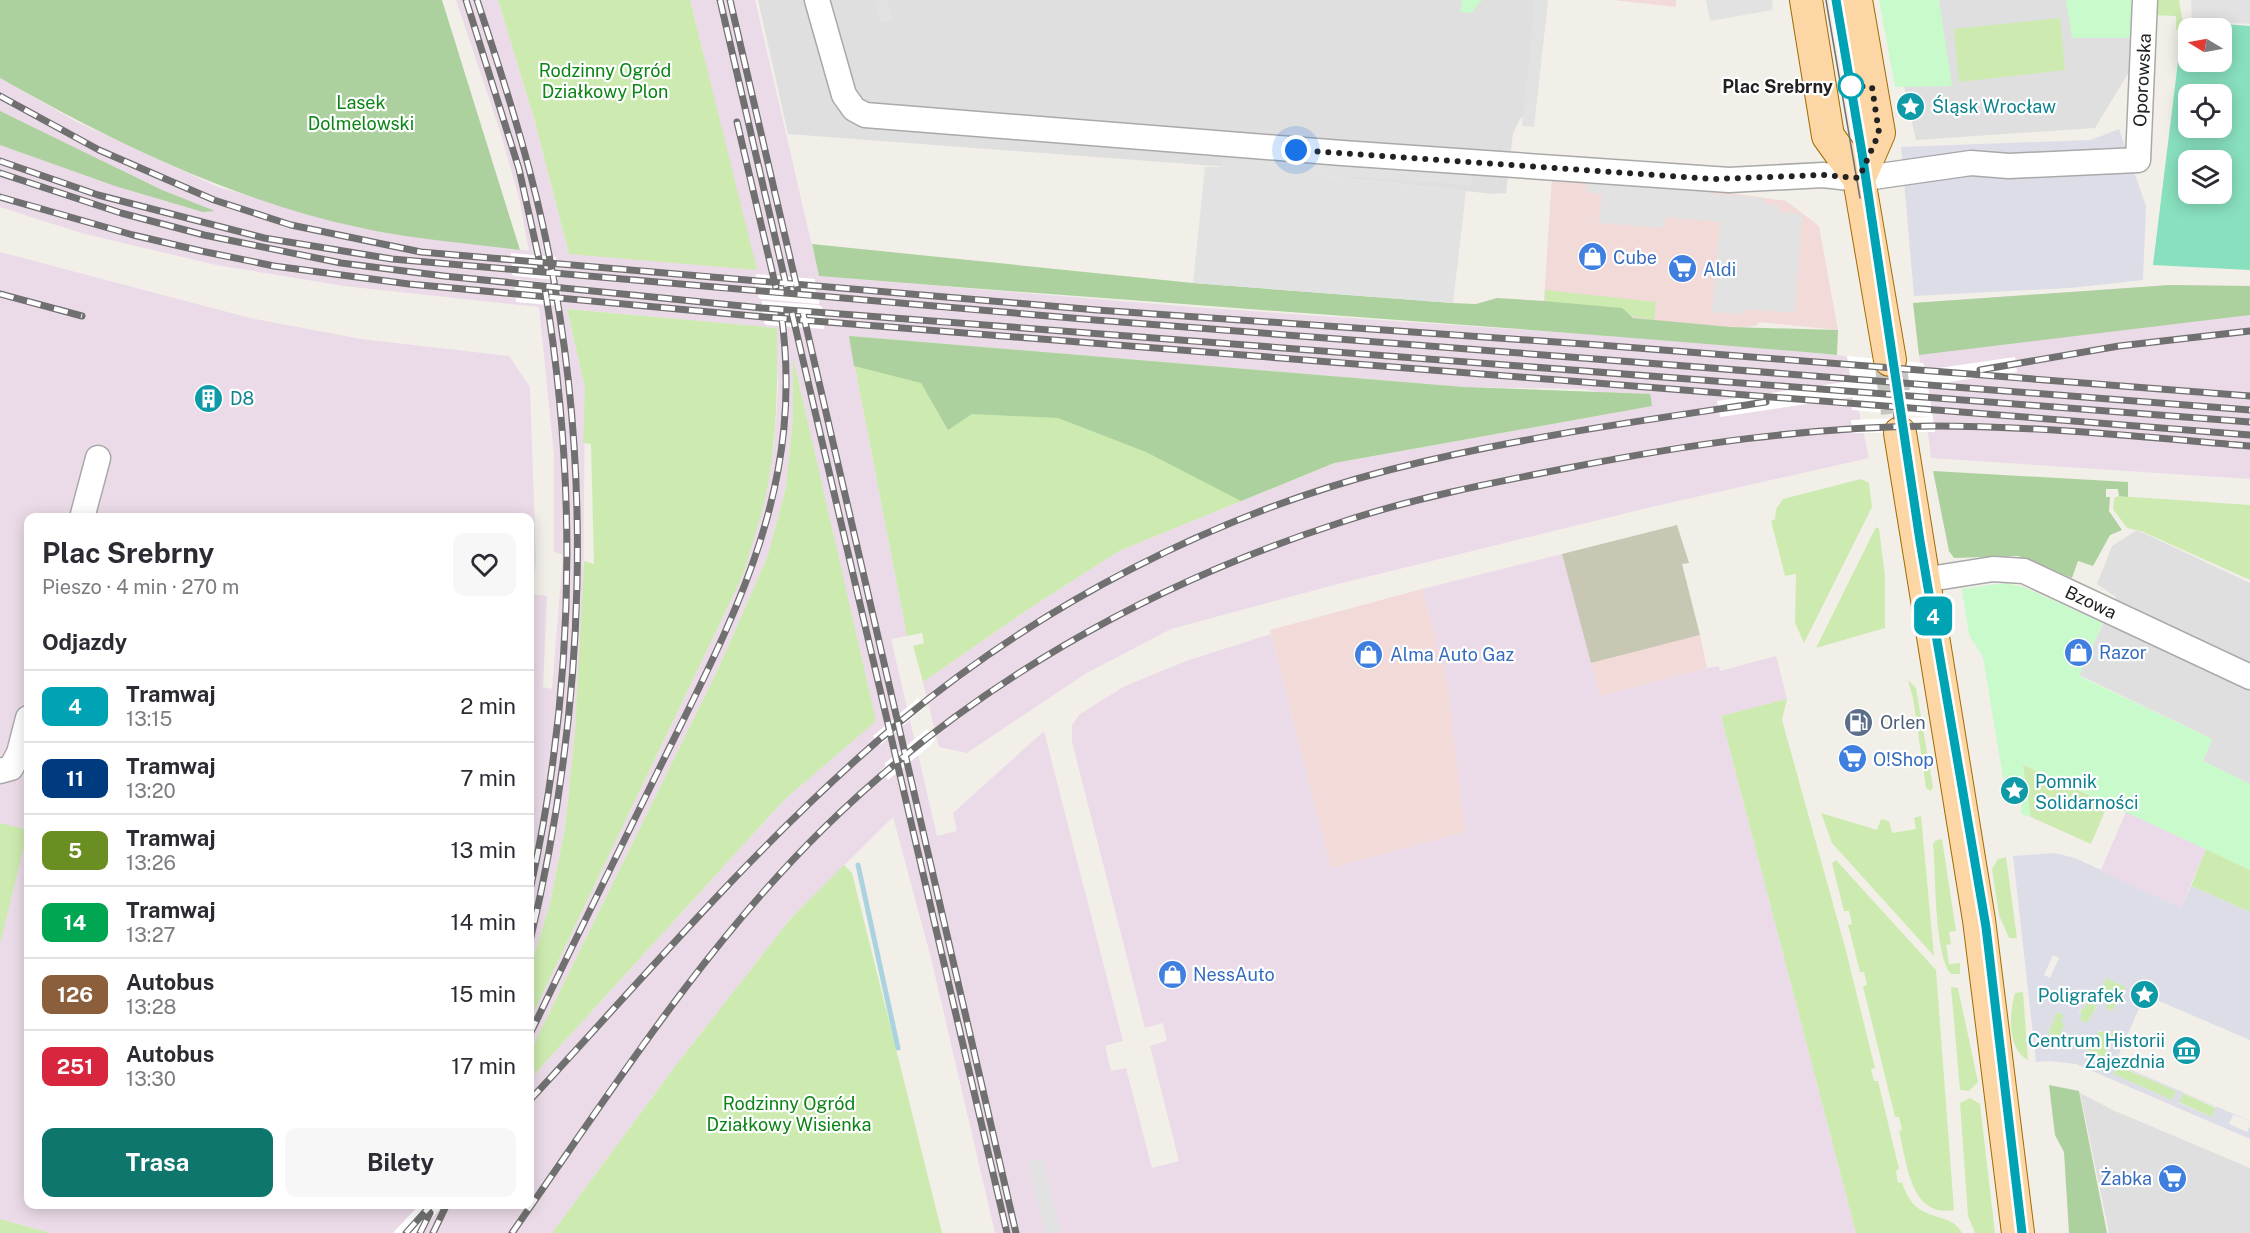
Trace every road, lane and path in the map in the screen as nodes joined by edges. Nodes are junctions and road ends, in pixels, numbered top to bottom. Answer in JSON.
{"nodes":[{"id":1,"x":817,"y":0,"type":"edge"},
{"id":2,"x":1806,"y":0,"type":"edge"},
{"id":3,"x":1856,"y":0,"type":"edge"},
{"id":4,"x":2145,"y":0,"type":"edge"},
{"id":5,"x":1859,"y":178,"type":"junction"},
{"id":6,"x":1890,"y":360,"type":"tunnel mouth"},
{"id":7,"x":1899,"y":422,"type":"tunnel mouth"},
{"id":8,"x":98,"y":458,"type":"dead end"},
{"id":9,"x":83,"y":513,"type":"edge"},
{"id":10,"x":1923,"y":580,"type":"junction"},
{"id":11,"x":2250,"y":676,"type":"edge"},
{"id":12,"x":24,"y":732,"type":"edge"},
{"id":13,"x":0,"y":771,"type":"edge"},
{"id":14,"x":2018,"y":1233,"type":"edge"}],
"edges":[{"from":1,"to":5,"type":"street"},
{"from":2,"to":5,"type":"main road"},
{"from":3,"to":5,"type":"main road"},
{"from":4,"to":5,"type":"street","name":"Oporowska"},
{"from":5,"to":6,"type":"main road"},
{"from":7,"to":10,"type":"main road"},
{"from":8,"to":9,"type":"street"},
{"from":10,"to":11,"type":"street","name":"Bzowa"},
{"from":10,"to":14,"type":"main road"},
{"from":12,"to":13,"type":"street"}]}
